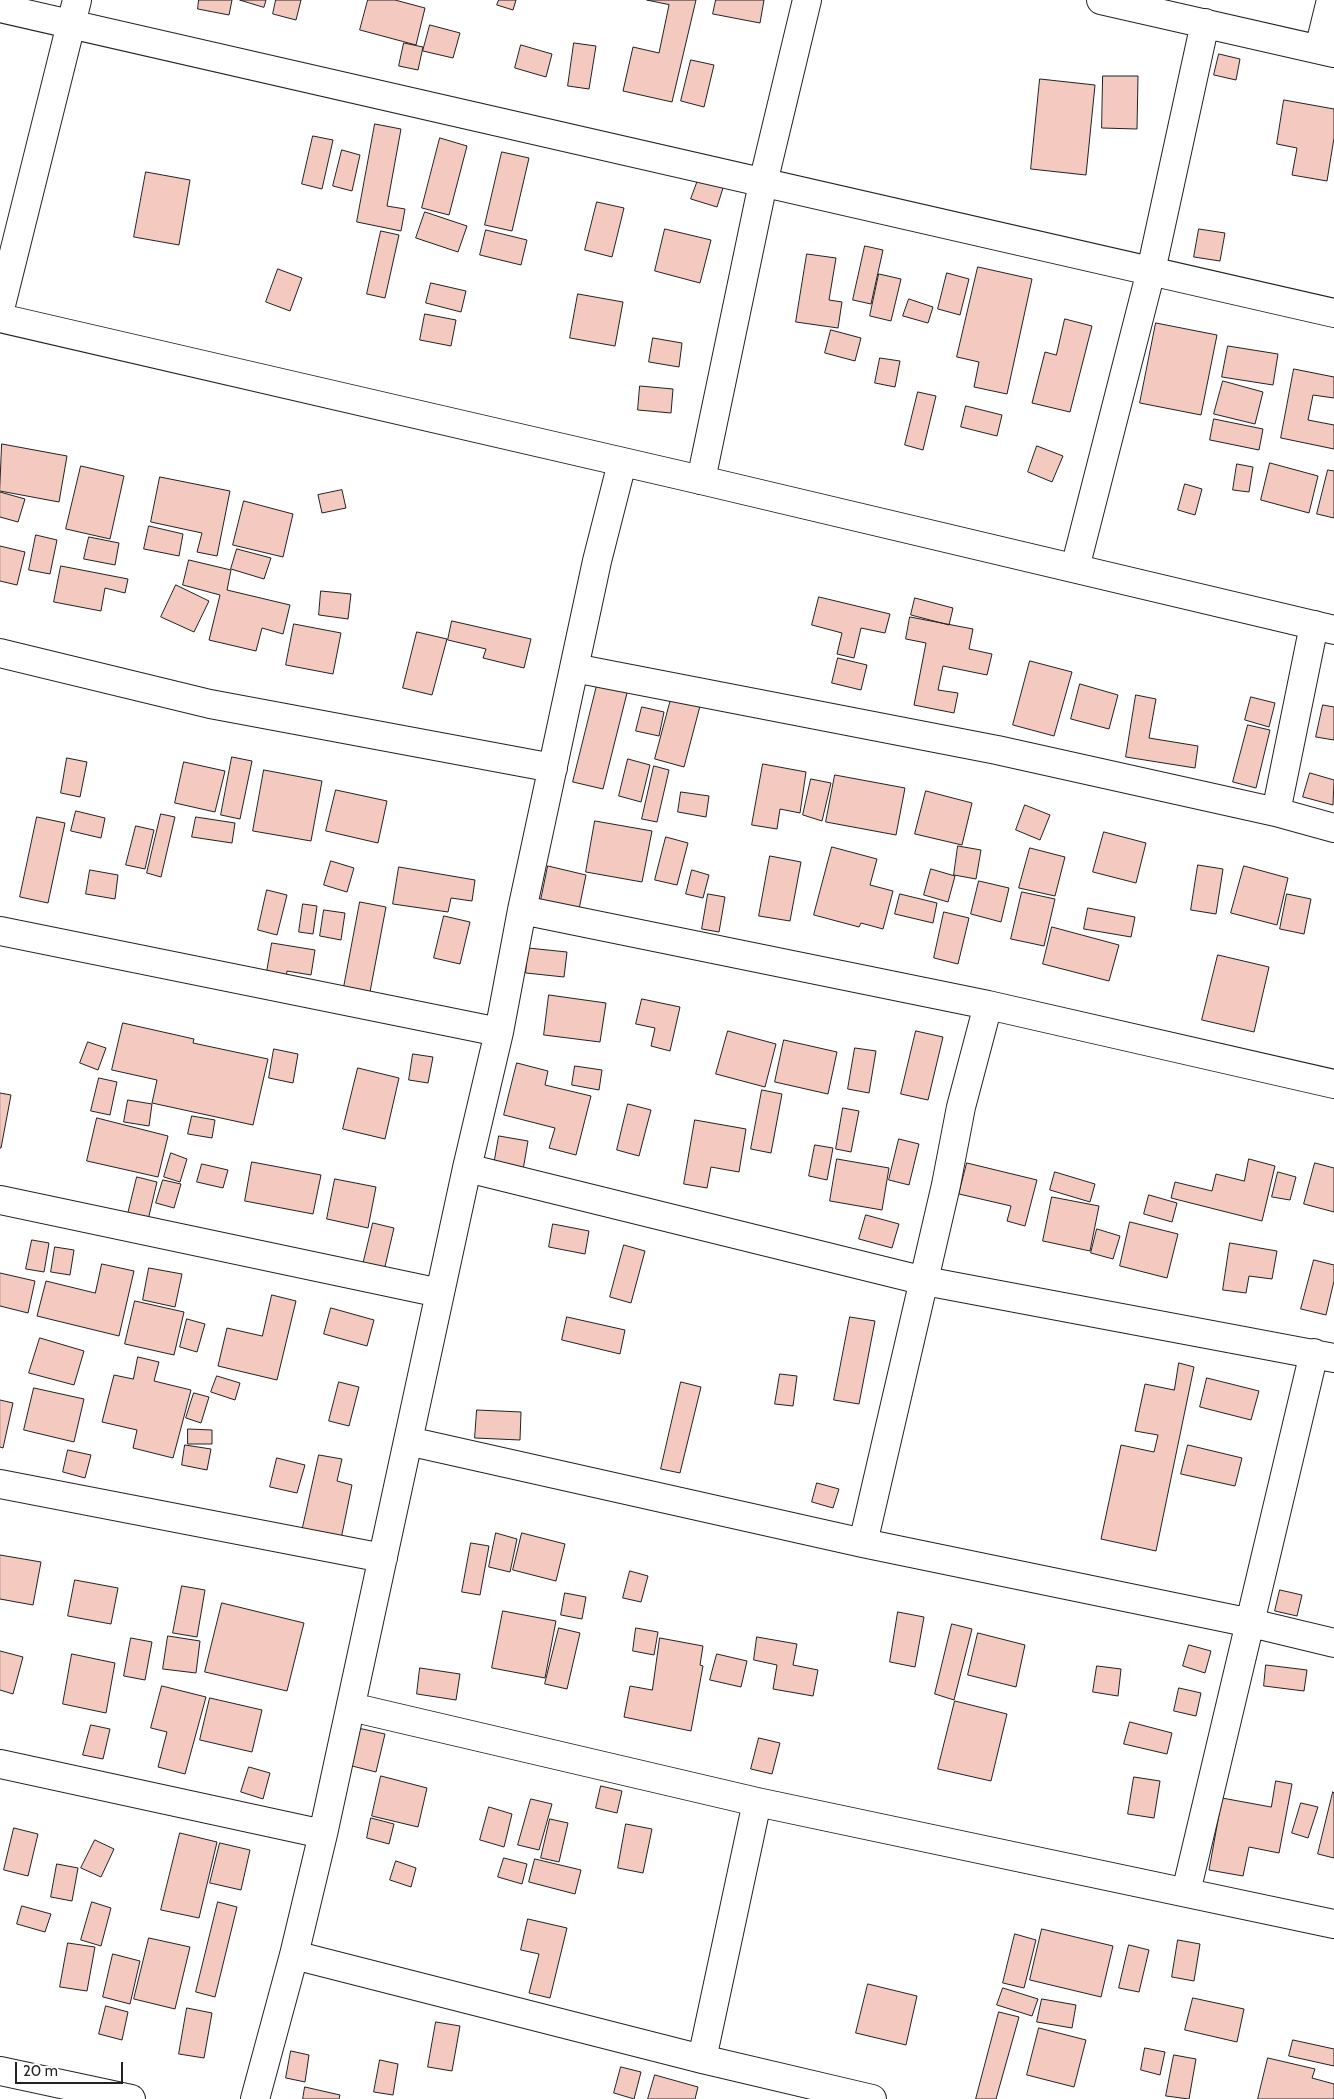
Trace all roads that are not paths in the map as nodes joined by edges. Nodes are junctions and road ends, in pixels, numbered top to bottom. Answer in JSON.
{"nodes":[{"id":1,"x":807,"y":0,"type":"edge"},
{"id":2,"x":1101,"y":0,"type":"edge"},
{"id":3,"x":1331,"y":0,"type":"edge"},
{"id":4,"x":0,"y":8,"type":"edge"},
{"id":5,"x":74,"y":12,"type":"edge"},
{"id":6,"x":1205,"y":24,"type":"junction"},
{"id":7,"x":1326,"y":51,"type":"edge"},
{"id":8,"x":763,"y":183,"type":"junction"},
{"id":9,"x":1151,"y":271,"type":"junction"},
{"id":10,"x":0,"y":309,"type":"edge"},
{"id":11,"x":1334,"y":313,"type":"edge"},
{"id":12,"x":0,"y":318,"type":"edge"},
{"id":13,"x":622,"y":463,"type":"junction"},
{"id":14,"x":701,"y":480,"type":"junction"},
{"id":15,"x":1075,"y":568,"type":"junction"},
{"id":16,"x":1324,"y":627,"type":"edge"},
{"id":17,"x":0,"y":653,"type":"edge"},
{"id":18,"x":574,"y":668,"type":"junction"},
{"id":19,"x":553,"y":768,"type":"junction"},
{"id":20,"x":1276,"y":812,"type":"junction"},
{"id":21,"x":1334,"y":828,"type":"edge"},
{"id":22,"x":522,"y":910,"type":"junction"},
{"id":23,"x":0,"y":931,"type":"edge"},
{"id":24,"x":988,"y":1005,"type":"junction"},
{"id":25,"x":499,"y":1032,"type":"junction"},
{"id":26,"x":1334,"y":1084,"type":"edge"},
{"id":27,"x":467,"y":1168,"type":"junction"},
{"id":28,"x":0,"y":1200,"type":"edge"},
{"id":29,"x":924,"y":1281,"type":"junction"},
{"id":30,"x":440,"y":1293,"type":"junction"},
{"id":31,"x":1324,"y":1355,"type":"edge"},
{"id":32,"x":408,"y":1441,"type":"junction"},
{"id":33,"x":0,"y":1484,"type":"edge"},
{"id":34,"x":863,"y":1543,"type":"junction"},
{"id":35,"x":383,"y":1558,"type":"junction"},
{"id":36,"x":1251,"y":1623,"type":"junction"},
{"id":37,"x":1334,"y":1643,"type":"edge"},
{"id":38,"x":351,"y":1707,"type":"junction"},
{"id":39,"x":0,"y":1764,"type":"edge"},
{"id":40,"x":757,"y":1802,"type":"junction"},
{"id":41,"x":323,"y":1834,"type":"junction"},
{"id":42,"x":1186,"y":1892,"type":"junction"},
{"id":43,"x":1334,"y":1924,"type":"edge"},
{"id":44,"x":294,"y":1955,"type":"junction"},
{"id":45,"x":702,"y":2059,"type":"junction"},
{"id":46,"x":0,"y":2071,"type":"edge"},
{"id":47,"x":825,"y":2094,"type":"edge"},
{"id":48,"x":131,"y":2099,"type":"edge"},
{"id":49,"x":255,"y":2099,"type":"edge"},
{"id":50,"x":872,"y":2099,"type":"edge"}],
"edges":[{"from":1,"to":8,"type":"street"},
{"from":2,"to":6,"type":"street"},
{"from":3,"to":7,"type":"street"},
{"from":4,"to":5,"type":"street"},
{"from":5,"to":8,"type":"street"},
{"from":5,"to":10,"type":"street"},
{"from":6,"to":7,"type":"street"},
{"from":6,"to":9,"type":"street"},
{"from":8,"to":9,"type":"street"},
{"from":8,"to":14,"type":"street"},
{"from":9,"to":11,"type":"street"},
{"from":9,"to":15,"type":"street"},
{"from":12,"to":13,"type":"street"},
{"from":13,"to":14,"type":"street"},
{"from":13,"to":18,"type":"street"},
{"from":14,"to":15,"type":"street"},
{"from":15,"to":16,"type":"street"},
{"from":16,"to":20,"type":"street"},
{"from":17,"to":19,"type":"street"},
{"from":18,"to":19,"type":"street"},
{"from":18,"to":20,"type":"street"},
{"from":19,"to":22,"type":"street"},
{"from":20,"to":21,"type":"street"},
{"from":22,"to":24,"type":"street"},
{"from":22,"to":25,"type":"street"},
{"from":23,"to":25,"type":"street"},
{"from":24,"to":26,"type":"street"},
{"from":24,"to":29,"type":"street"},
{"from":25,"to":27,"type":"street"},
{"from":27,"to":29,"type":"street"},
{"from":27,"to":30,"type":"street"},
{"from":28,"to":30,"type":"street"},
{"from":29,"to":31,"type":"street"},
{"from":29,"to":34,"type":"street"},
{"from":30,"to":32,"type":"street"},
{"from":31,"to":36,"type":"street"},
{"from":32,"to":34,"type":"street"},
{"from":32,"to":35,"type":"street"},
{"from":33,"to":35,"type":"street"},
{"from":34,"to":36,"type":"street"},
{"from":35,"to":38,"type":"street"},
{"from":36,"to":37,"type":"street"},
{"from":36,"to":42,"type":"street"},
{"from":38,"to":40,"type":"street"},
{"from":38,"to":41,"type":"street"},
{"from":39,"to":41,"type":"street"},
{"from":40,"to":42,"type":"street"},
{"from":40,"to":45,"type":"street"},
{"from":41,"to":44,"type":"street"},
{"from":42,"to":43,"type":"street"},
{"from":44,"to":45,"type":"street"},
{"from":44,"to":49,"type":"street"},
{"from":45,"to":47,"type":"street"},
{"from":46,"to":48,"type":"street"},
{"from":47,"to":50,"type":"street"}]}
